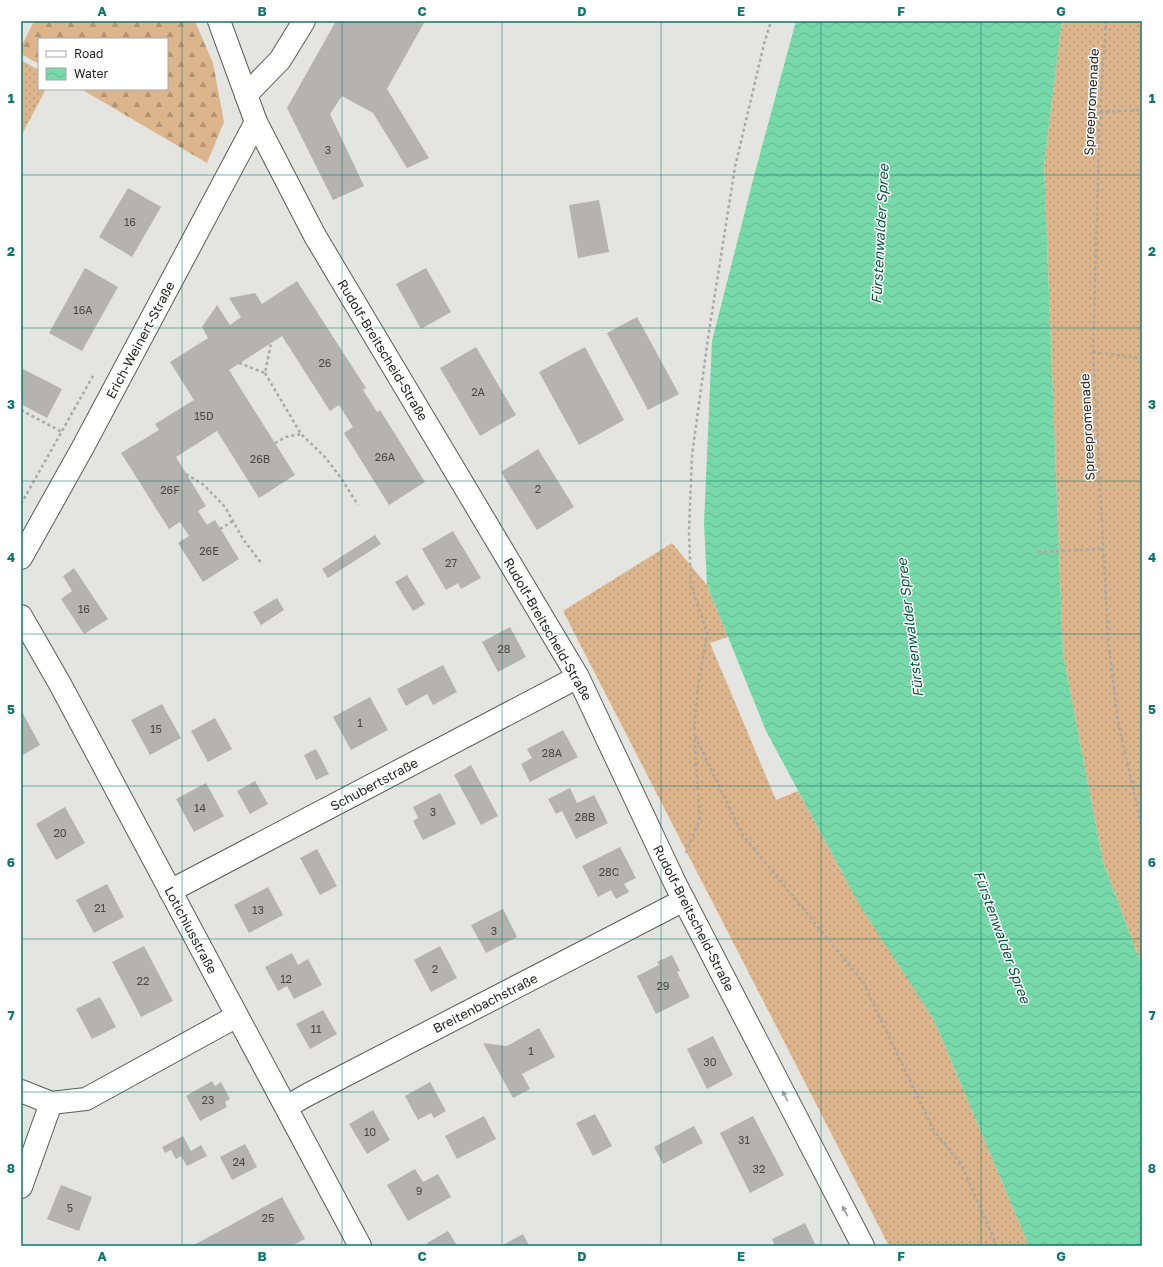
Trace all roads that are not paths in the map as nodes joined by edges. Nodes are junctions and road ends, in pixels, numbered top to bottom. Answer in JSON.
{"nodes":[{"id":1,"x":219,"y":21,"type":"edge"},
{"id":2,"x":304,"y":21,"type":"edge"},
{"id":3,"x":246,"y":95,"type":"junction"},
{"id":4,"x":256,"y":122,"type":"junction"},
{"id":5,"x":21,"y":558,"type":"edge"},
{"id":6,"x":21,"y":616,"type":"edge"},
{"id":7,"x":578,"y":677,"type":"junction"},
{"id":8,"x":170,"y":891,"type":"junction"},
{"id":9,"x":679,"y":891,"type":"junction"},
{"id":10,"x":237,"y":1016,"type":"junction"},
{"id":11,"x":21,"y":1091,"type":"edge"},
{"id":12,"x":51,"y":1104,"type":"junction"},
{"id":13,"x":286,"y":1107,"type":"junction"},
{"id":14,"x":21,"y":1187,"type":"edge"},
{"id":15,"x":360,"y":1246,"type":"edge"},
{"id":16,"x":863,"y":1246,"type":"edge"}],
"edges":[{"from":1,"to":3,"type":"street","name":"Rudolf-Breitscheid-Straße"},
{"from":2,"to":3,"type":"street"},
{"from":3,"to":4,"type":"street","name":"Rudolf-Breitscheid-Straße"},
{"from":4,"to":5,"type":"street","name":"Erich-Weinert-Straße"},
{"from":4,"to":7,"type":"street","name":"Rudolf-Breitscheid-Straße"},
{"from":6,"to":8,"type":"street","name":"Lotichiusstraße"},
{"from":7,"to":8,"type":"street","name":"Schubertstraße"},
{"from":7,"to":9,"type":"street","name":"Rudolf-Breitscheid-Straße"},
{"from":8,"to":10,"type":"street","name":"Lotichiusstraße"},
{"from":9,"to":13,"type":"street","name":"Breitenbachstraße"},
{"from":16,"to":9,"type":"street","name":"Rudolf-Breitscheid-Straße","one_way":true},
{"from":10,"to":12,"type":"street"},
{"from":10,"to":13,"type":"street","name":"Lotichiusstraße"},
{"from":11,"to":12,"type":"street"},
{"from":12,"to":14,"type":"street"},
{"from":13,"to":15,"type":"street","name":"Lotichiusstraße"}]}
